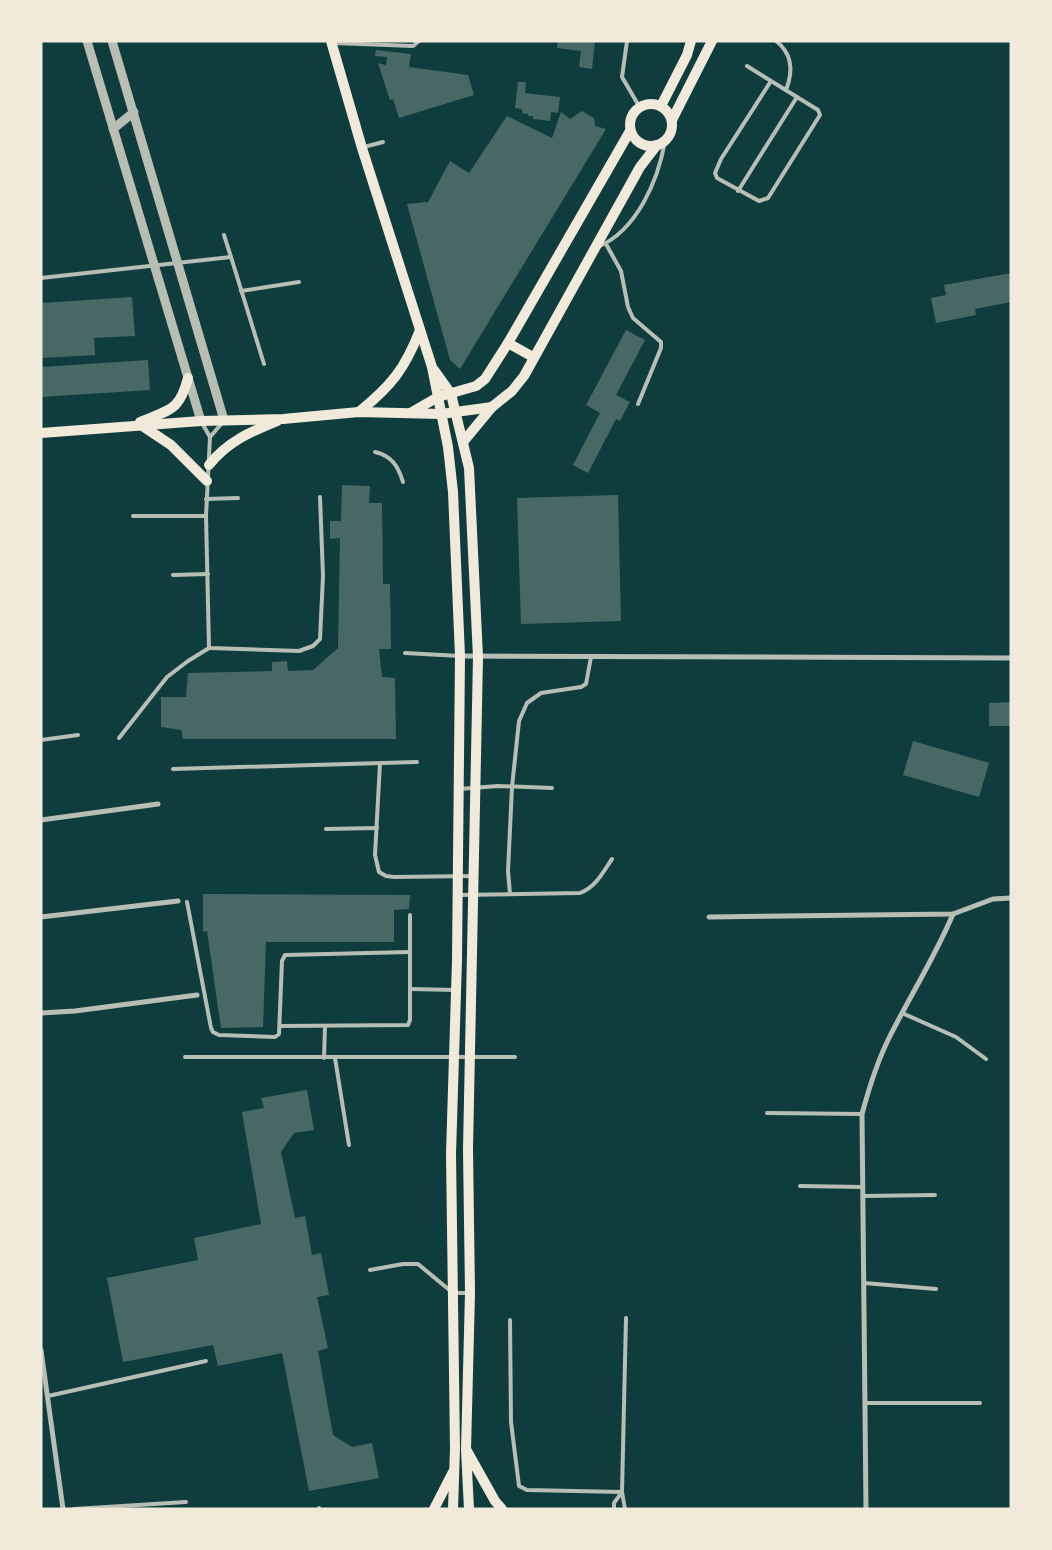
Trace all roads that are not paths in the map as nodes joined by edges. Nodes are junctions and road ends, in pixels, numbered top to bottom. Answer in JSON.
{"nodes":[{"id":1,"x":87,"y":41,"type":"edge"},
{"id":2,"x":112,"y":41,"type":"edge"},
{"id":3,"x":419,"y":41,"type":"edge"},
{"id":4,"x":627,"y":41,"type":"edge"},
{"id":5,"x":691,"y":41,"type":"edge"},
{"id":6,"x":712,"y":41,"type":"edge"},
{"id":7,"x":776,"y":41,"type":"edge"},
{"id":8,"x":332,"y":42,"type":"edge"},
{"id":9,"x":381,"y":42,"type":"edge"},
{"id":10,"x":747,"y":66,"type":"dead end"},
{"id":11,"x":771,"y":81,"type":"junction"},
{"id":12,"x":786,"y":90,"type":"junction"},
{"id":13,"x":797,"y":97,"type":"junction"},
{"id":14,"x":639,"y":106,"type":"junction"},
{"id":15,"x":661,"y":106,"type":"junction"},
{"id":16,"x":134,"y":112,"type":"junction"},
{"id":17,"x":672,"y":120,"type":"junction"},
{"id":18,"x":113,"y":129,"type":"junction"},
{"id":19,"x":630,"y":131,"type":"junction"},
{"id":20,"x":383,"y":142,"type":"dead end"},
{"id":21,"x":661,"y":143,"type":"junction"},
{"id":22,"x":362,"y":148,"type":"junction"},
{"id":23,"x":738,"y":191,"type":"junction"},
{"id":24,"x":224,"y":235,"type":"dead end"},
{"id":25,"x":606,"y":244,"type":"junction"},
{"id":26,"x":596,"y":249,"type":"junction"},
{"id":27,"x":231,"y":256,"type":"junction"},
{"id":28,"x":177,"y":261,"type":"junction"},
{"id":29,"x":152,"y":265,"type":"junction"},
{"id":30,"x":41,"y":278,"type":"edge"},
{"id":31,"x":299,"y":282,"type":"dead end"},
{"id":32,"x":241,"y":291,"type":"junction"},
{"id":33,"x":420,"y":330,"type":"junction"},
{"id":34,"x":508,"y":343,"type":"junction"},
{"id":35,"x":533,"y":357,"type":"junction"},
{"id":36,"x":264,"y":364,"type":"dead end"},
{"id":37,"x":432,"y":367,"type":"junction"},
{"id":38,"x":188,"y":378,"type":"junction"},
{"id":39,"x":451,"y":394,"type":"junction"},
{"id":40,"x":438,"y":397,"type":"junction"},
{"id":41,"x":638,"y":404,"type":"dead end"},
{"id":42,"x":492,"y":407,"type":"junction"},
{"id":43,"x":456,"y":411,"type":"junction"},
{"id":44,"x":359,"y":412,"type":"junction"},
{"id":45,"x":411,"y":412,"type":"junction"},
{"id":46,"x":441,"y":414,"type":"junction"},
{"id":47,"x":283,"y":419,"type":"junction"},
{"id":48,"x":224,"y":420,"type":"junction"},
{"id":49,"x":200,"y":421,"type":"junction"},
{"id":50,"x":141,"y":425,"type":"junction"},
{"id":51,"x":130,"y":426,"type":"junction"},
{"id":52,"x":41,"y":434,"type":"edge"},
{"id":53,"x":210,"y":437,"type":"junction"},
{"id":54,"x":463,"y":442,"type":"junction"},
{"id":55,"x":376,"y":452,"type":"dead end"},
{"id":56,"x":209,"y":466,"type":"junction"},
{"id":57,"x":207,"y":481,"type":"junction"},
{"id":58,"x":403,"y":482,"type":"dead end"},
{"id":59,"x":320,"y":497,"type":"dead end"},
{"id":60,"x":238,"y":498,"type":"dead end"},
{"id":61,"x":206,"y":499,"type":"junction"},
{"id":62,"x":133,"y":516,"type":"dead end"},
{"id":63,"x":206,"y":516,"type":"junction"},
{"id":64,"x":173,"y":574,"type":"dead end"},
{"id":65,"x":208,"y":574,"type":"junction"},
{"id":66,"x":209,"y":648,"type":"junction"},
{"id":67,"x":405,"y":653,"type":"dead end"},
{"id":68,"x":460,"y":656,"type":"junction"},
{"id":69,"x":478,"y":657,"type":"junction"},
{"id":70,"x":592,"y":657,"type":"junction"},
{"id":71,"x":1011,"y":658,"type":"edge"},
{"id":72,"x":78,"y":735,"type":"dead end"},
{"id":73,"x":119,"y":738,"type":"dead end"},
{"id":74,"x":41,"y":740,"type":"edge"},
{"id":75,"x":417,"y":762,"type":"dead end"},
{"id":76,"x":380,"y":763,"type":"junction"},
{"id":77,"x":173,"y":769,"type":"dead end"},
{"id":78,"x":512,"y":787,"type":"junction"},
{"id":79,"x":475,"y":788,"type":"junction"},
{"id":80,"x":552,"y":788,"type":"dead end"},
{"id":81,"x":459,"y":789,"type":"junction"},
{"id":82,"x":158,"y":804,"type":"dead end"},
{"id":83,"x":41,"y":820,"type":"edge"},
{"id":84,"x":377,"y":828,"type":"junction"},
{"id":85,"x":326,"y":829,"type":"dead end"},
{"id":86,"x":612,"y":859,"type":"dead end"},
{"id":87,"x":458,"y":876,"type":"junction"},
{"id":88,"x":474,"y":876,"type":"junction"},
{"id":89,"x":510,"y":894,"type":"junction"},
{"id":90,"x":458,"y":895,"type":"junction"},
{"id":91,"x":474,"y":895,"type":"junction"},
{"id":92,"x":1011,"y":898,"type":"edge"},
{"id":93,"x":178,"y":900,"type":"dead end"},
{"id":94,"x":187,"y":902,"type":"dead end"},
{"id":95,"x":953,"y":914,"type":"junction"},
{"id":96,"x":410,"y":915,"type":"dead end"},
{"id":97,"x":41,"y":917,"type":"edge"},
{"id":98,"x":709,"y":918,"type":"dead end"},
{"id":99,"x":410,"y":952,"type":"junction"},
{"id":100,"x":410,"y":988,"type":"junction"},
{"id":101,"x":456,"y":990,"type":"junction"},
{"id":102,"x":197,"y":995,"type":"dead end"},
{"id":103,"x":41,"y":1013,"type":"edge"},
{"id":104,"x":902,"y":1013,"type":"junction"},
{"id":105,"x":280,"y":1026,"type":"junction"},
{"id":106,"x":324,"y":1026,"type":"junction"},
{"id":107,"x":185,"y":1057,"type":"dead end"},
{"id":108,"x":515,"y":1057,"type":"dead end"},
{"id":109,"x":324,"y":1058,"type":"junction"},
{"id":110,"x":335,"y":1058,"type":"junction"},
{"id":111,"x":453,"y":1058,"type":"junction"},
{"id":112,"x":470,"y":1058,"type":"junction"},
{"id":113,"x":986,"y":1059,"type":"dead end"},
{"id":114,"x":768,"y":1113,"type":"dead end"},
{"id":115,"x":862,"y":1114,"type":"junction"},
{"id":116,"x":349,"y":1145,"type":"dead end"},
{"id":117,"x":800,"y":1186,"type":"dead end"},
{"id":118,"x":863,"y":1186,"type":"junction"},
{"id":119,"x":936,"y":1195,"type":"dead end"},
{"id":120,"x":863,"y":1196,"type":"junction"},
{"id":121,"x":370,"y":1270,"type":"dead end"},
{"id":122,"x":864,"y":1283,"type":"junction"},
{"id":123,"x":936,"y":1289,"type":"dead end"},
{"id":124,"x":453,"y":1293,"type":"junction"},
{"id":125,"x":470,"y":1293,"type":"junction"},
{"id":126,"x":626,"y":1318,"type":"dead end"},
{"id":127,"x":510,"y":1320,"type":"dead end"},
{"id":128,"x":41,"y":1350,"type":"edge"},
{"id":129,"x":206,"y":1362,"type":"dead end"},
{"id":130,"x":48,"y":1396,"type":"junction"},
{"id":131,"x":866,"y":1403,"type":"junction"},
{"id":132,"x":980,"y":1403,"type":"dead end"},
{"id":133,"x":466,"y":1450,"type":"junction"},
{"id":134,"x":454,"y":1469,"type":"junction"},
{"id":135,"x":622,"y":1492,"type":"junction"},
{"id":136,"x":186,"y":1502,"type":"dead end"},
{"id":137,"x":63,"y":1509,"type":"edge"},
{"id":138,"x":74,"y":1509,"type":"edge"},
{"id":139,"x":434,"y":1509,"type":"edge"},
{"id":140,"x":453,"y":1509,"type":"edge"},
{"id":141,"x":469,"y":1509,"type":"edge"},
{"id":142,"x":502,"y":1509,"type":"edge"},
{"id":143,"x":614,"y":1509,"type":"edge"},
{"id":144,"x":625,"y":1509,"type":"edge"},
{"id":145,"x":866,"y":1509,"type":"edge"}],
"edges":[{"from":1,"to":18,"type":"street"},
{"from":2,"to":16,"type":"street"},
{"from":3,"to":9,"type":"lane"},
{"from":4,"to":14,"type":"lane"},
{"from":5,"to":15,"type":"main road"},
{"from":6,"to":17,"type":"main road"},
{"from":7,"to":12,"type":"lane"},
{"from":8,"to":9,"type":"lane"},
{"from":8,"to":22,"type":"main road"},
{"from":10,"to":11,"type":"lane"},
{"from":11,"to":12,"type":"lane"},
{"from":11,"to":23,"type":"lane"},
{"from":12,"to":13,"type":"lane"},
{"from":13,"to":23,"type":"lane"},
{"from":13,"to":23,"type":"lane"},
{"from":14,"to":15,"type":"main road"},
{"from":14,"to":19,"type":"main road"},
{"from":15,"to":17,"type":"main road"},
{"from":16,"to":18,"type":"street"},
{"from":16,"to":28,"type":"street"},
{"from":17,"to":21,"type":"main road"},
{"from":18,"to":29,"type":"street"},
{"from":19,"to":21,"type":"main road"},
{"from":19,"to":34,"type":"main road"},
{"from":20,"to":22,"type":"lane"},
{"from":21,"to":25,"type":"lane"},
{"from":21,"to":26,"type":"main road"},
{"from":22,"to":33,"type":"main road"},
{"from":24,"to":27,"type":"lane"},
{"from":25,"to":26,"type":"lane"},
{"from":25,"to":41,"type":"lane"},
{"from":26,"to":35,"type":"main road"},
{"from":27,"to":28,"type":"lane"},
{"from":27,"to":32,"type":"lane"},
{"from":28,"to":29,"type":"lane"},
{"from":28,"to":48,"type":"street"},
{"from":29,"to":30,"type":"lane"},
{"from":29,"to":38,"type":"street"},
{"from":31,"to":32,"type":"lane"},
{"from":32,"to":36,"type":"lane"},
{"from":33,"to":37,"type":"main road"},
{"from":33,"to":44,"type":"main road"},
{"from":34,"to":35,"type":"main road"},
{"from":34,"to":39,"type":"main road"},
{"from":35,"to":42,"type":"main road"},
{"from":37,"to":39,"type":"main road"},
{"from":37,"to":40,"type":"main road"},
{"from":38,"to":49,"type":"street"},
{"from":38,"to":51,"type":"main road"},
{"from":39,"to":40,"type":"main road"},
{"from":39,"to":43,"type":"main road"},
{"from":40,"to":45,"type":"main road"},
{"from":40,"to":46,"type":"main road"},
{"from":42,"to":43,"type":"main road"},
{"from":42,"to":54,"type":"main road"},
{"from":43,"to":46,"type":"main road"},
{"from":43,"to":54,"type":"main road"},
{"from":44,"to":45,"type":"main road"},
{"from":44,"to":47,"type":"main road"},
{"from":45,"to":46,"type":"main road"},
{"from":46,"to":68,"type":"main road"},
{"from":47,"to":48,"type":"main road"},
{"from":47,"to":56,"type":"main road"},
{"from":48,"to":49,"type":"main road"},
{"from":48,"to":53,"type":"lane"},
{"from":49,"to":50,"type":"main road"},
{"from":49,"to":53,"type":"lane"},
{"from":50,"to":51,"type":"main road"},
{"from":50,"to":57,"type":"main road"},
{"from":51,"to":52,"type":"main road"},
{"from":53,"to":56,"type":"lane"},
{"from":54,"to":69,"type":"main road"},
{"from":55,"to":58,"type":"lane"},
{"from":56,"to":57,"type":"lane"},
{"from":57,"to":61,"type":"lane"},
{"from":59,"to":66,"type":"lane"},
{"from":60,"to":61,"type":"lane"},
{"from":61,"to":63,"type":"lane"},
{"from":62,"to":63,"type":"lane"},
{"from":63,"to":65,"type":"lane"},
{"from":64,"to":65,"type":"lane"},
{"from":65,"to":66,"type":"lane"},
{"from":66,"to":73,"type":"lane"},
{"from":67,"to":68,"type":"lane"},
{"from":68,"to":69,"type":"street"},
{"from":68,"to":81,"type":"main road"},
{"from":69,"to":70,"type":"street"},
{"from":69,"to":79,"type":"main road"},
{"from":70,"to":71,"type":"street"},
{"from":70,"to":78,"type":"lane"},
{"from":72,"to":74,"type":"lane"},
{"from":75,"to":76,"type":"lane"},
{"from":76,"to":77,"type":"lane"},
{"from":76,"to":84,"type":"lane"},
{"from":78,"to":79,"type":"lane"},
{"from":78,"to":80,"type":"lane"},
{"from":78,"to":89,"type":"lane"},
{"from":79,"to":81,"type":"lane"},
{"from":79,"to":88,"type":"main road"},
{"from":81,"to":87,"type":"main road"},
{"from":82,"to":83,"type":"street"},
{"from":84,"to":85,"type":"lane"},
{"from":84,"to":87,"type":"lane"},
{"from":86,"to":89,"type":"lane"},
{"from":87,"to":88,"type":"lane"},
{"from":87,"to":90,"type":"main road"},
{"from":88,"to":91,"type":"main road"},
{"from":89,"to":91,"type":"lane"},
{"from":90,"to":91,"type":"lane"},
{"from":90,"to":101,"type":"main road"},
{"from":91,"to":112,"type":"main road"},
{"from":92,"to":95,"type":"street"},
{"from":93,"to":97,"type":"street"},
{"from":94,"to":105,"type":"lane"},
{"from":95,"to":98,"type":"street"},
{"from":95,"to":104,"type":"street"},
{"from":96,"to":99,"type":"lane"},
{"from":99,"to":100,"type":"lane"},
{"from":99,"to":105,"type":"lane"},
{"from":100,"to":101,"type":"lane"},
{"from":100,"to":106,"type":"lane"},
{"from":101,"to":111,"type":"main road"},
{"from":102,"to":103,"type":"street"},
{"from":104,"to":113,"type":"lane"},
{"from":104,"to":115,"type":"street"},
{"from":105,"to":106,"type":"lane"},
{"from":106,"to":109,"type":"lane"},
{"from":107,"to":109,"type":"lane"},
{"from":108,"to":112,"type":"lane"},
{"from":109,"to":110,"type":"lane"},
{"from":110,"to":111,"type":"lane"},
{"from":110,"to":116,"type":"lane"},
{"from":111,"to":112,"type":"lane"},
{"from":111,"to":124,"type":"main road"},
{"from":112,"to":125,"type":"main road"},
{"from":114,"to":115,"type":"lane"},
{"from":115,"to":118,"type":"street"},
{"from":117,"to":118,"type":"lane"},
{"from":118,"to":120,"type":"street"},
{"from":119,"to":120,"type":"lane"},
{"from":120,"to":122,"type":"street"},
{"from":121,"to":124,"type":"lane"},
{"from":122,"to":123,"type":"lane"},
{"from":122,"to":131,"type":"street"},
{"from":124,"to":125,"type":"lane"},
{"from":124,"to":134,"type":"main road"},
{"from":125,"to":133,"type":"main road"},
{"from":126,"to":135,"type":"lane"},
{"from":127,"to":135,"type":"lane"},
{"from":128,"to":130,"type":"street"},
{"from":129,"to":130,"type":"lane"},
{"from":130,"to":137,"type":"street"},
{"from":131,"to":132,"type":"lane"},
{"from":131,"to":145,"type":"street"},
{"from":133,"to":141,"type":"main road"},
{"from":133,"to":142,"type":"main road"},
{"from":134,"to":139,"type":"main road"},
{"from":134,"to":140,"type":"main road"},
{"from":135,"to":143,"type":"lane"},
{"from":135,"to":144,"type":"lane"},
{"from":136,"to":138,"type":"lane"}]}
